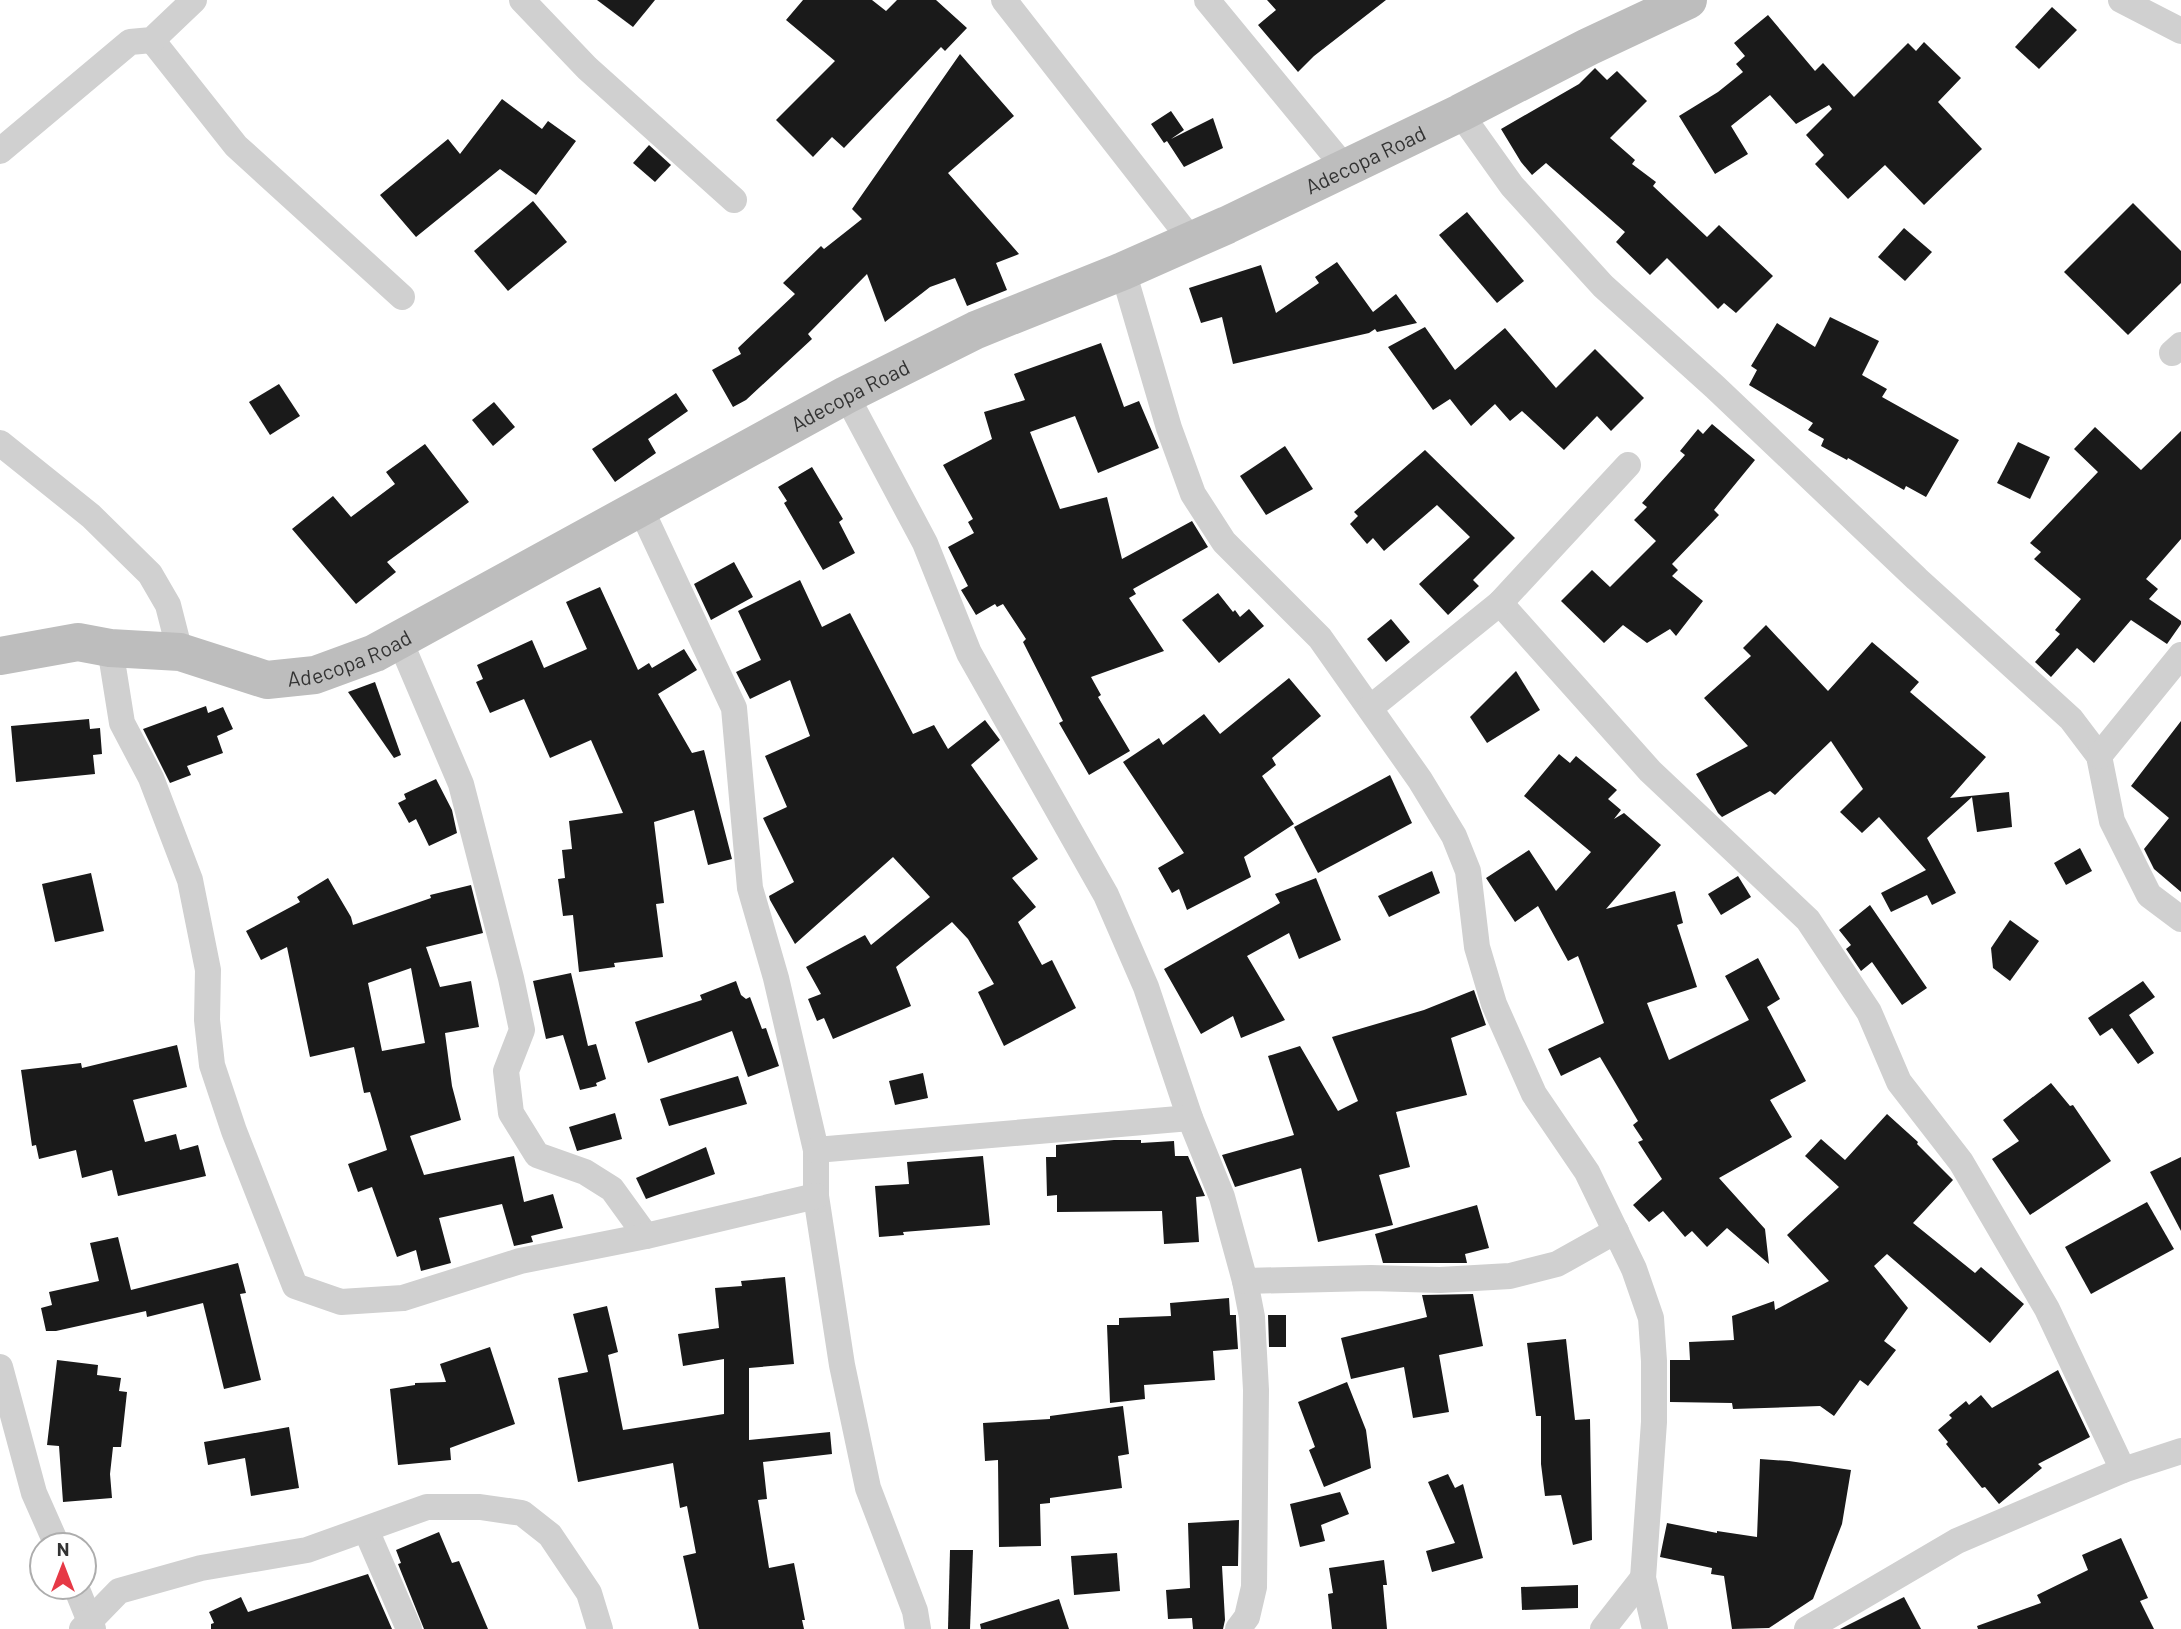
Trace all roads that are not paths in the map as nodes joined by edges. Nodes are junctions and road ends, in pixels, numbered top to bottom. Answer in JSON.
{"nodes":[{"id":1,"x":194,"y":0,"type":"edge"},
{"id":2,"x":522,"y":0,"type":"edge"},
{"id":3,"x":1004,"y":0,"type":"edge"},
{"id":4,"x":1207,"y":0,"type":"edge"},
{"id":5,"x":1688,"y":0,"type":"edge"},
{"id":6,"x":2121,"y":0,"type":"edge"},
{"id":7,"x":2181,"y":32,"type":"edge"},
{"id":8,"x":152,"y":40,"type":"junction"},
{"id":9,"x":1460,"y":113,"type":"junction"},
{"id":10,"x":0,"y":151,"type":"edge"},
{"id":11,"x":1346,"y":169,"type":"junction"},
{"id":12,"x":734,"y":200,"type":"dead end"},
{"id":13,"x":1192,"y":241,"type":"junction"},
{"id":14,"x":1123,"y":271,"type":"junction"},
{"id":15,"x":402,"y":297,"type":"dead end"},
{"id":16,"x":846,"y":396,"type":"junction"},
{"id":17,"x":0,"y":443,"type":"edge"},
{"id":18,"x":1628,"y":465,"type":"dead end"},
{"id":19,"x":640,"y":507,"type":"junction"},
{"id":20,"x":1500,"y":603,"type":"junction"},
{"id":21,"x":400,"y":641,"type":"junction"},
{"id":22,"x":110,"y":648,"type":"junction"},
{"id":23,"x":180,"y":652,"type":"junction"},
{"id":24,"x":2181,"y":655,"type":"edge"},
{"id":25,"x":0,"y":656,"type":"edge"},
{"id":26,"x":1370,"y":708,"type":"junction"},
{"id":27,"x":2099,"y":756,"type":"junction"},
{"id":28,"x":2181,"y":919,"type":"edge"},
{"id":29,"x":1190,"y":1118,"type":"junction"},
{"id":30,"x":816,"y":1150,"type":"junction"},
{"id":31,"x":816,"y":1196,"type":"junction"},
{"id":32,"x":1616,"y":1231,"type":"junction"},
{"id":33,"x":646,"y":1236,"type":"junction"},
{"id":34,"x":1245,"y":1281,"type":"junction"},
{"id":35,"x":0,"y":1367,"type":"edge"},
{"id":36,"x":2181,"y":1451,"type":"edge"},
{"id":37,"x":2123,"y":1470,"type":"junction"},
{"id":38,"x":366,"y":1530,"type":"junction"},
{"id":39,"x":51,"y":1531,"type":"edge"},
{"id":40,"x":1643,"y":1578,"type":"junction"},
{"id":41,"x":81,"y":1601,"type":"edge"},
{"id":42,"x":89,"y":1627,"type":"edge"},
{"id":43,"x":409,"y":1629,"type":"edge"},
{"id":44,"x":600,"y":1629,"type":"edge"},
{"id":45,"x":918,"y":1629,"type":"edge"},
{"id":46,"x":1238,"y":1629,"type":"edge"},
{"id":47,"x":1603,"y":1629,"type":"edge"},
{"id":48,"x":1655,"y":1629,"type":"edge"},
{"id":49,"x":1807,"y":1629,"type":"edge"}],
"edges":[{"from":1,"to":8,"type":"street"},
{"from":2,"to":12,"type":"street"},
{"from":3,"to":13,"type":"street"},
{"from":4,"to":11,"type":"street"},
{"from":5,"to":9,"type":"street","name":"Adecopa Road"},
{"from":6,"to":7,"type":"street"},
{"from":8,"to":10,"type":"street"},
{"from":8,"to":15,"type":"street"},
{"from":9,"to":11,"type":"street","name":"Adecopa Road"},
{"from":9,"to":27,"type":"street"},
{"from":11,"to":13,"type":"street","name":"Adecopa Road"},
{"from":13,"to":14,"type":"street","name":"Adecopa Road"},
{"from":14,"to":16,"type":"street","name":"Adecopa Road"},
{"from":14,"to":26,"type":"street"},
{"from":16,"to":19,"type":"street","name":"Adecopa Road"},
{"from":16,"to":29,"type":"street"},
{"from":17,"to":23,"type":"street"},
{"from":18,"to":20,"type":"street"},
{"from":19,"to":21,"type":"street","name":"Adecopa Road"},
{"from":19,"to":30,"type":"street"},
{"from":20,"to":26,"type":"street"},
{"from":20,"to":37,"type":"street"},
{"from":21,"to":23,"type":"street","name":"Adecopa Road"},
{"from":21,"to":33,"type":"street"},
{"from":22,"to":23,"type":"street","name":"Adecopa Road"},
{"from":22,"to":25,"type":"street","name":"Adecopa Road"},
{"from":22,"to":33,"type":"street"},
{"from":24,"to":27,"type":"street"},
{"from":26,"to":32,"type":"street"},
{"from":27,"to":28,"type":"street"},
{"from":29,"to":30,"type":"street"},
{"from":29,"to":34,"type":"street"},
{"from":30,"to":31,"type":"street"},
{"from":31,"to":33,"type":"street"},
{"from":31,"to":45,"type":"street"},
{"from":32,"to":34,"type":"street"},
{"from":32,"to":40,"type":"street"},
{"from":34,"to":46,"type":"street"},
{"from":35,"to":39,"type":"street"},
{"from":36,"to":37,"type":"street"},
{"from":37,"to":49,"type":"street"},
{"from":38,"to":42,"type":"street"},
{"from":38,"to":43,"type":"street"},
{"from":38,"to":44,"type":"street"},
{"from":40,"to":47,"type":"street"},
{"from":40,"to":48,"type":"street"},
{"from":41,"to":42,"type":"street"}]}
